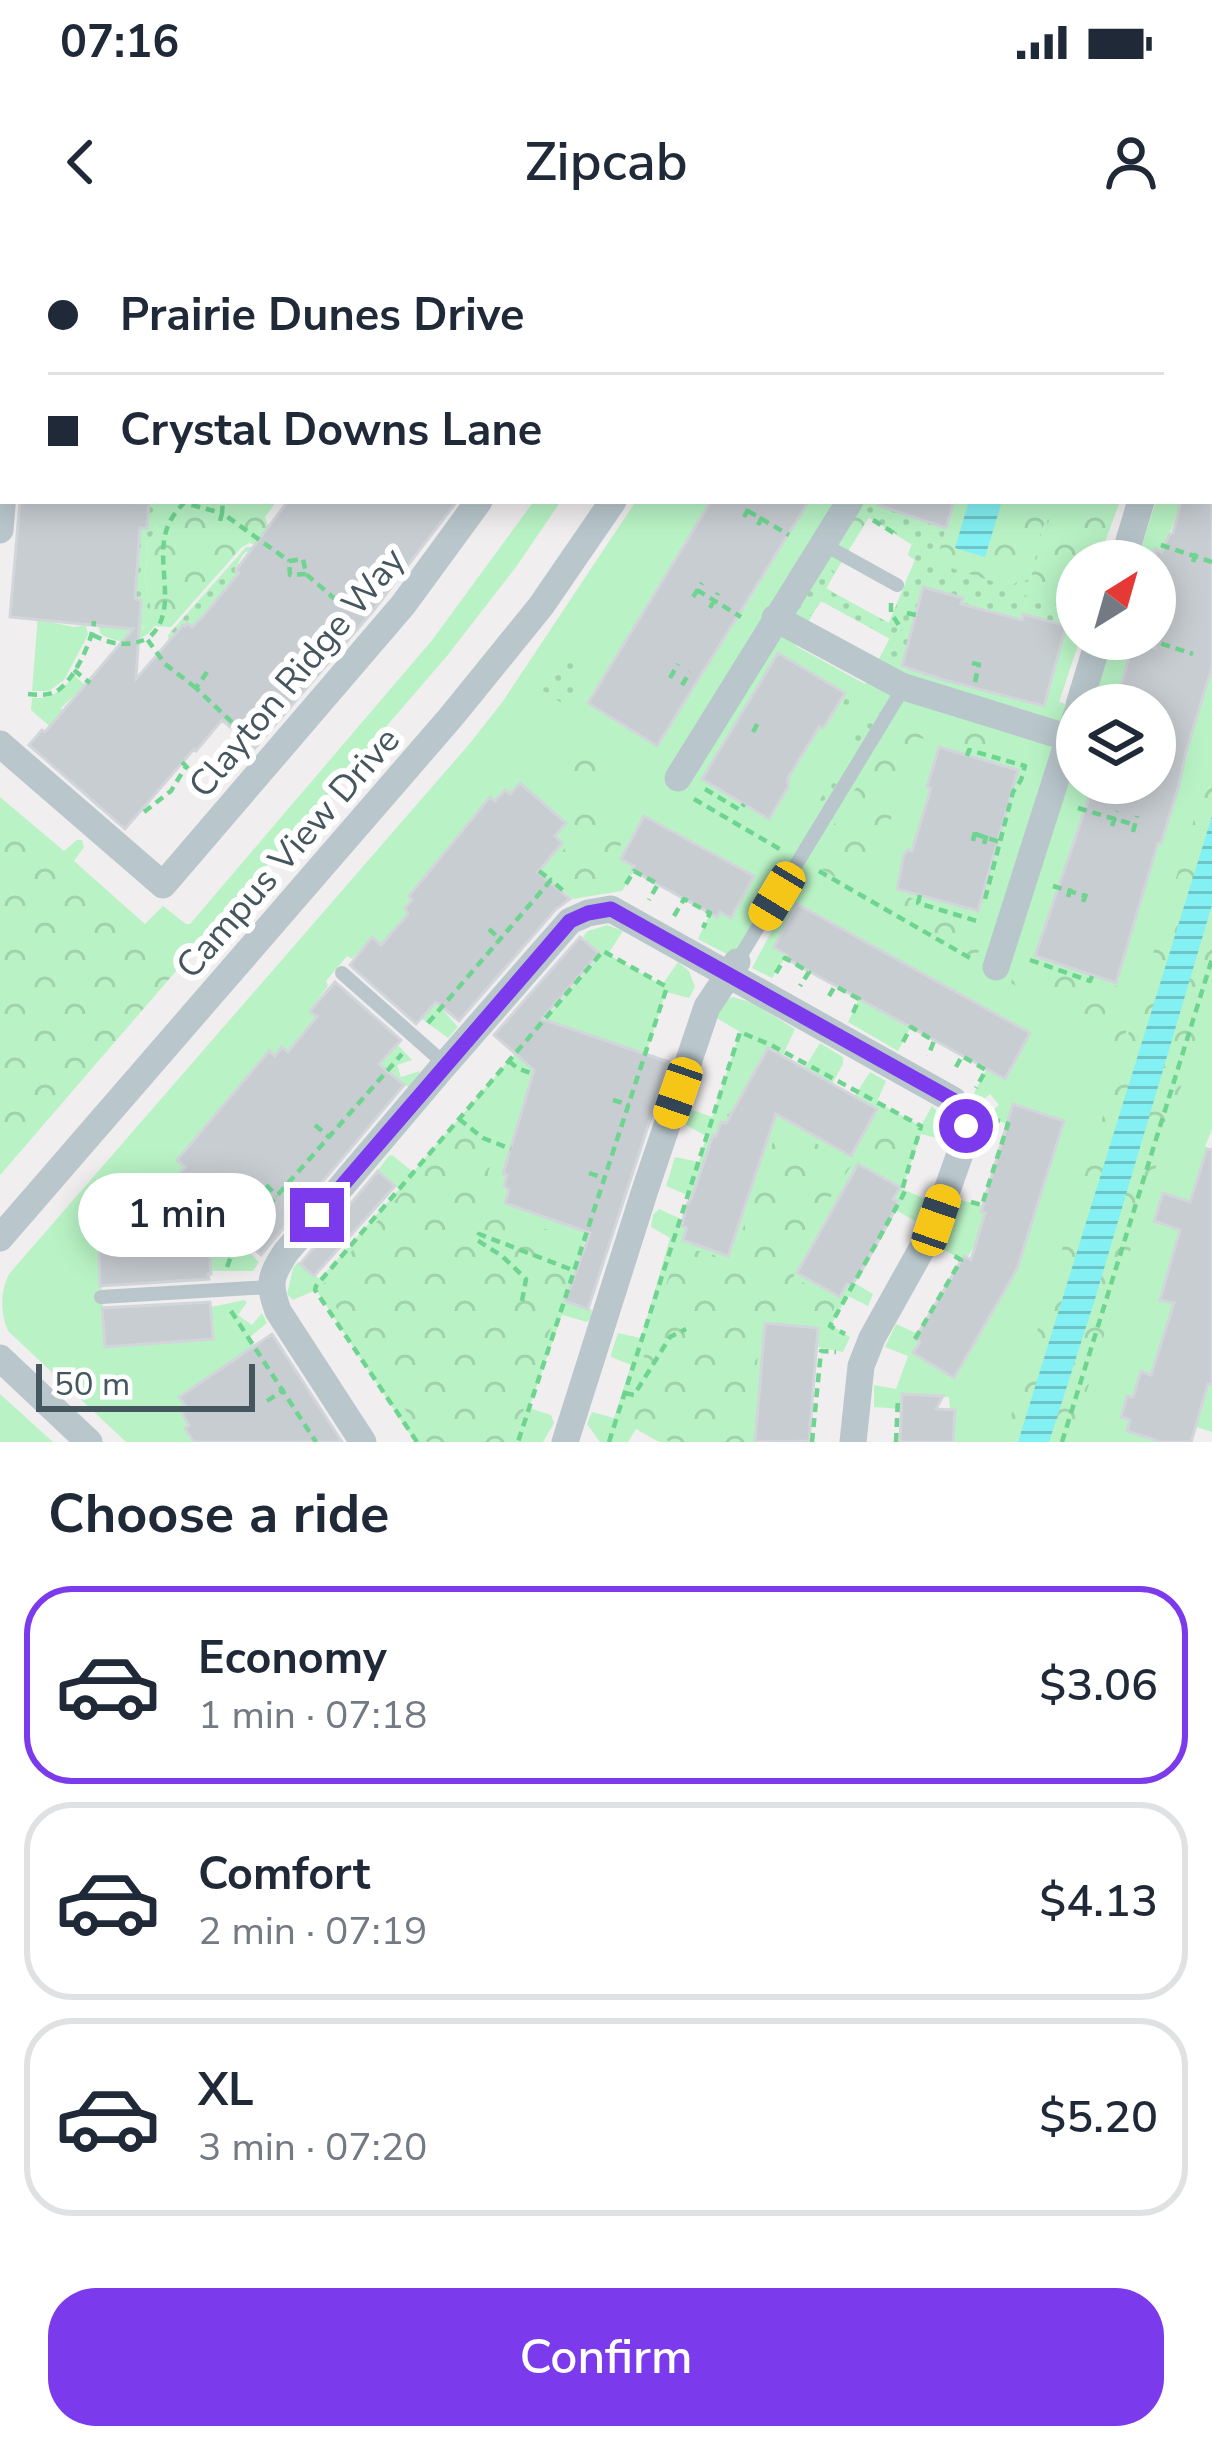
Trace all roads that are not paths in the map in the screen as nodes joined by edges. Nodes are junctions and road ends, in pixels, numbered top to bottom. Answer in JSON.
{"nodes":[{"id":1,"x":477,"y":504,"type":"edge"},
{"id":2,"x":611,"y":504,"type":"edge"},
{"id":3,"x":1140,"y":504,"type":"edge"},
{"id":4,"x":856,"y":507,"type":"edge"},
{"id":5,"x":1129,"y":540,"type":"edge"},
{"id":6,"x":823,"y":544,"type":"junction"},
{"id":7,"x":897,"y":585,"type":"dead end"},
{"id":8,"x":776,"y":618,"type":"junction"},
{"id":9,"x":899,"y":696,"type":"junction"},
{"id":10,"x":1056,"y":717,"type":"edge"},
{"id":11,"x":0,"y":744,"type":"edge"},
{"id":12,"x":683,"y":778,"type":"road end"},
{"id":13,"x":1056,"y":779,"type":"edge"},
{"id":14,"x":733,"y":968,"type":"junction"},
{"id":15,"x":996,"y":968,"type":"road end"},
{"id":16,"x":342,"y":973,"type":"dead end"},
{"id":17,"x":445,"y":1064,"type":"junction"},
{"id":18,"x":0,"y":1238,"type":"edge"},
{"id":19,"x":269,"y":1287,"type":"junction"},
{"id":20,"x":101,"y":1297,"type":"dead end"},
{"id":21,"x":0,"y":1358,"type":"edge"},
{"id":22,"x":89,"y":1442,"type":"edge"},
{"id":23,"x":362,"y":1442,"type":"edge"},
{"id":24,"x":565,"y":1442,"type":"edge"},
{"id":25,"x":853,"y":1442,"type":"edge"}],
"edges":[{"from":1,"to":11,"type":"street","name":"Clayton Ridge Way"},
{"from":2,"to":18,"type":"street","name":"Campus View Drive"},
{"from":3,"to":5,"type":"street"},
{"from":4,"to":6,"type":"street"},
{"from":6,"to":7,"type":"lane"},
{"from":6,"to":8,"type":"street"},
{"from":8,"to":9,"type":"street"},
{"from":8,"to":12,"type":"street"},
{"from":9,"to":10,"type":"street"},
{"from":9,"to":14,"type":"lane"},
{"from":13,"to":15,"type":"street"},
{"from":14,"to":17,"type":"street"},
{"from":14,"to":24,"type":"street"},
{"from":14,"to":25,"type":"street"},
{"from":16,"to":17,"type":"lane"},
{"from":17,"to":19,"type":"street"},
{"from":19,"to":20,"type":"lane"},
{"from":19,"to":23,"type":"street"},
{"from":21,"to":22,"type":"street"}]}
